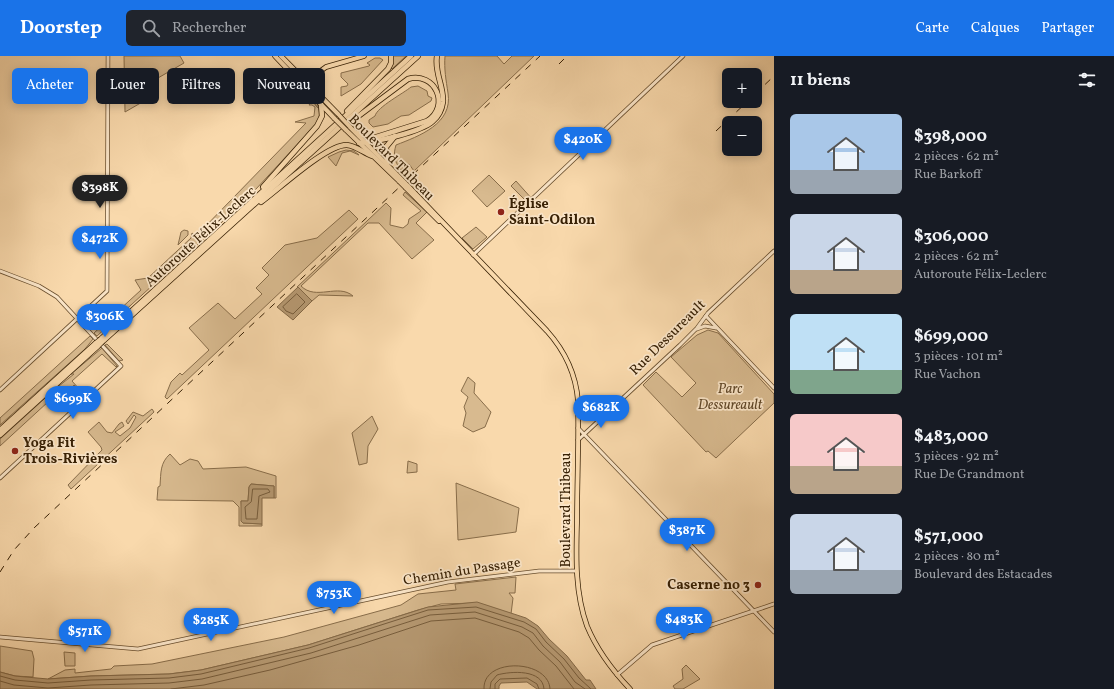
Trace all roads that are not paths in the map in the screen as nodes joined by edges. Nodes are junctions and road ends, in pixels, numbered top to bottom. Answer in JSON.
{"nodes":[{"id":1,"x":108,"y":56,"type":"edge"},
{"id":2,"x":275,"y":56,"type":"edge"},
{"id":3,"x":280,"y":56,"type":"edge"},
{"id":4,"x":364,"y":56,"type":"edge"},
{"id":5,"x":391,"y":56,"type":"edge"},
{"id":6,"x":411,"y":56,"type":"edge"},
{"id":7,"x":418,"y":56,"type":"edge"},
{"id":8,"x":437,"y":56,"type":"edge"},
{"id":9,"x":683,"y":56,"type":"edge"},
{"id":10,"x":288,"y":68,"type":"edge"},
{"id":11,"x":291,"y":68,"type":"edge"},
{"id":12,"x":324,"y":68,"type":"edge"},
{"id":13,"x":325,"y":102,"type":"edge"},
{"id":14,"x":321,"y":104,"type":"joint"},
{"id":15,"x":357,"y":133,"type":"junction"},
{"id":16,"x":324,"y":135,"type":"junction"},
{"id":17,"x":396,"y":135,"type":"junction"},
{"id":18,"x":366,"y":142,"type":"junction"},
{"id":19,"x":359,"y":143,"type":"junction"},
{"id":20,"x":318,"y":147,"type":"junction"},
{"id":21,"x":372,"y":156,"type":"junction"},
{"id":22,"x":387,"y":164,"type":"junction"},
{"id":23,"x":400,"y":180,"type":"junction"},
{"id":24,"x":251,"y":202,"type":"junction"},
{"id":25,"x":245,"y":213,"type":"junction"},
{"id":26,"x":774,"y":251,"type":"edge"},
{"id":27,"x":473,"y":255,"type":"junction"},
{"id":28,"x":0,"y":271,"type":"edge"},
{"id":29,"x":706,"y":316,"type":"junction"},
{"id":30,"x":78,"y":319,"type":"junction"},
{"id":31,"x":695,"y":330,"type":"junction"},
{"id":32,"x":719,"y":330,"type":"junction"},
{"id":33,"x":102,"y":340,"type":"junction"},
{"id":34,"x":97,"y":345,"type":"junction"},
{"id":35,"x":774,"y":388,"type":"edge"},
{"id":36,"x":0,"y":390,"type":"edge"},
{"id":37,"x":578,"y":428,"type":"junction"},
{"id":38,"x":0,"y":430,"type":"edge"},
{"id":39,"x":584,"y":434,"type":"junction"},
{"id":40,"x":0,"y":435,"type":"edge"},
{"id":41,"x":578,"y":440,"type":"junction"},
{"id":42,"x":0,"y":478,"type":"edge"},
{"id":43,"x":576,"y":571,"type":"junction"},
{"id":44,"x":774,"y":604,"type":"edge"},
{"id":45,"x":753,"y":611,"type":"junction"},
{"id":46,"x":774,"y":632,"type":"edge"},
{"id":47,"x":0,"y":638,"type":"edge"},
{"id":48,"x":617,"y":675,"type":"junction"},
{"id":49,"x":623,"y":682,"type":"junction"},
{"id":50,"x":626,"y":689,"type":"edge"},
{"id":51,"x":630,"y":689,"type":"edge"}],
"edges":[{"from":1,"to":30,"type":"street"},
{"from":2,"to":10,"type":"main road","name":"Boulevard Thibeau"},
{"from":3,"to":11,"type":"main road","name":"Boulevard Thibeau"},
{"from":4,"to":12,"type":"main road"},
{"from":5,"to":16,"type":"highway"},
{"from":6,"to":16,"type":"highway","name":"Autoroute Félix-Leclerc"},
{"from":7,"to":20,"type":"highway","name":"Autoroute Félix-Leclerc"},
{"from":8,"to":17,"type":"highway"},
{"from":9,"to":27,"type":"street"},
{"from":13,"to":15,"type":"main road","name":"Boulevard Thibeau","bridge":true},
{"from":14,"to":19,"type":"main road","name":"Boulevard Thibeau","bridge":true},
{"from":14,"to":24,"type":"highway"},
{"from":15,"to":18,"type":"main road","name":"Boulevard Thibeau"},
{"from":15,"to":20,"type":"highway"},
{"from":16,"to":24,"type":"highway","name":"Autoroute Félix-Leclerc"},
{"from":17,"to":18,"type":"highway"},
{"from":17,"to":22,"type":"highway"},
{"from":18,"to":19,"type":"highway"},
{"from":18,"to":22,"type":"main road","name":"Boulevard Thibeau"},
{"from":19,"to":21,"type":"main road","name":"Boulevard Thibeau"},
{"from":20,"to":25,"type":"highway","name":"Autoroute Félix-Leclerc"},
{"from":21,"to":23,"type":"main road","name":"Boulevard Thibeau"},
{"from":21,"to":25,"type":"highway"},
{"from":22,"to":23,"type":"main road","name":"Boulevard Thibeau"},
{"from":23,"to":27,"type":"main road","name":"Boulevard Thibeau","bridge":true},
{"from":24,"to":33,"type":"highway","name":"Autoroute Félix-Leclerc"},
{"from":25,"to":33,"type":"highway","name":"Autoroute Félix-Leclerc"},
{"from":26,"to":29,"type":"street","name":"Rue Dessureault"},
{"from":27,"to":37,"type":"main road","name":"Boulevard Thibeau"},
{"from":28,"to":30,"type":"street"},
{"from":29,"to":31,"type":"street","name":"Rue Dessureault"},
{"from":29,"to":32,"type":"street"},
{"from":30,"to":36,"type":"street"},
{"from":30,"to":42,"type":"street"},
{"from":31,"to":32,"type":"street"},
{"from":31,"to":39,"type":"street","name":"Rue Dessureault"},
{"from":32,"to":35,"type":"street"},
{"from":33,"to":34,"type":"highway","name":"Autoroute Félix-Leclerc","bridge":true},
{"from":34,"to":38,"type":"highway","name":"Autoroute Félix-Leclerc"},
{"from":34,"to":40,"type":"highway","name":"Autoroute Félix-Leclerc"},
{"from":37,"to":39,"type":"street"},
{"from":37,"to":41,"type":"main road","name":"Boulevard Thibeau"},
{"from":39,"to":41,"type":"street","name":"Rue Dessureault"},
{"from":39,"to":45,"type":"street"},
{"from":41,"to":43,"type":"main road","name":"Boulevard Thibeau"},
{"from":43,"to":47,"type":"street","name":"Chemin du Passage"},
{"from":43,"to":48,"type":"main road","name":"Boulevard Thibeau"},
{"from":44,"to":45,"type":"street"},
{"from":45,"to":46,"type":"street"},
{"from":45,"to":48,"type":"street"},
{"from":48,"to":49,"type":"main road","name":"Boulevard Thibeau"},
{"from":49,"to":50,"type":"main road"},
{"from":49,"to":51,"type":"main road","name":"Boulevard Thibeau"}]}
